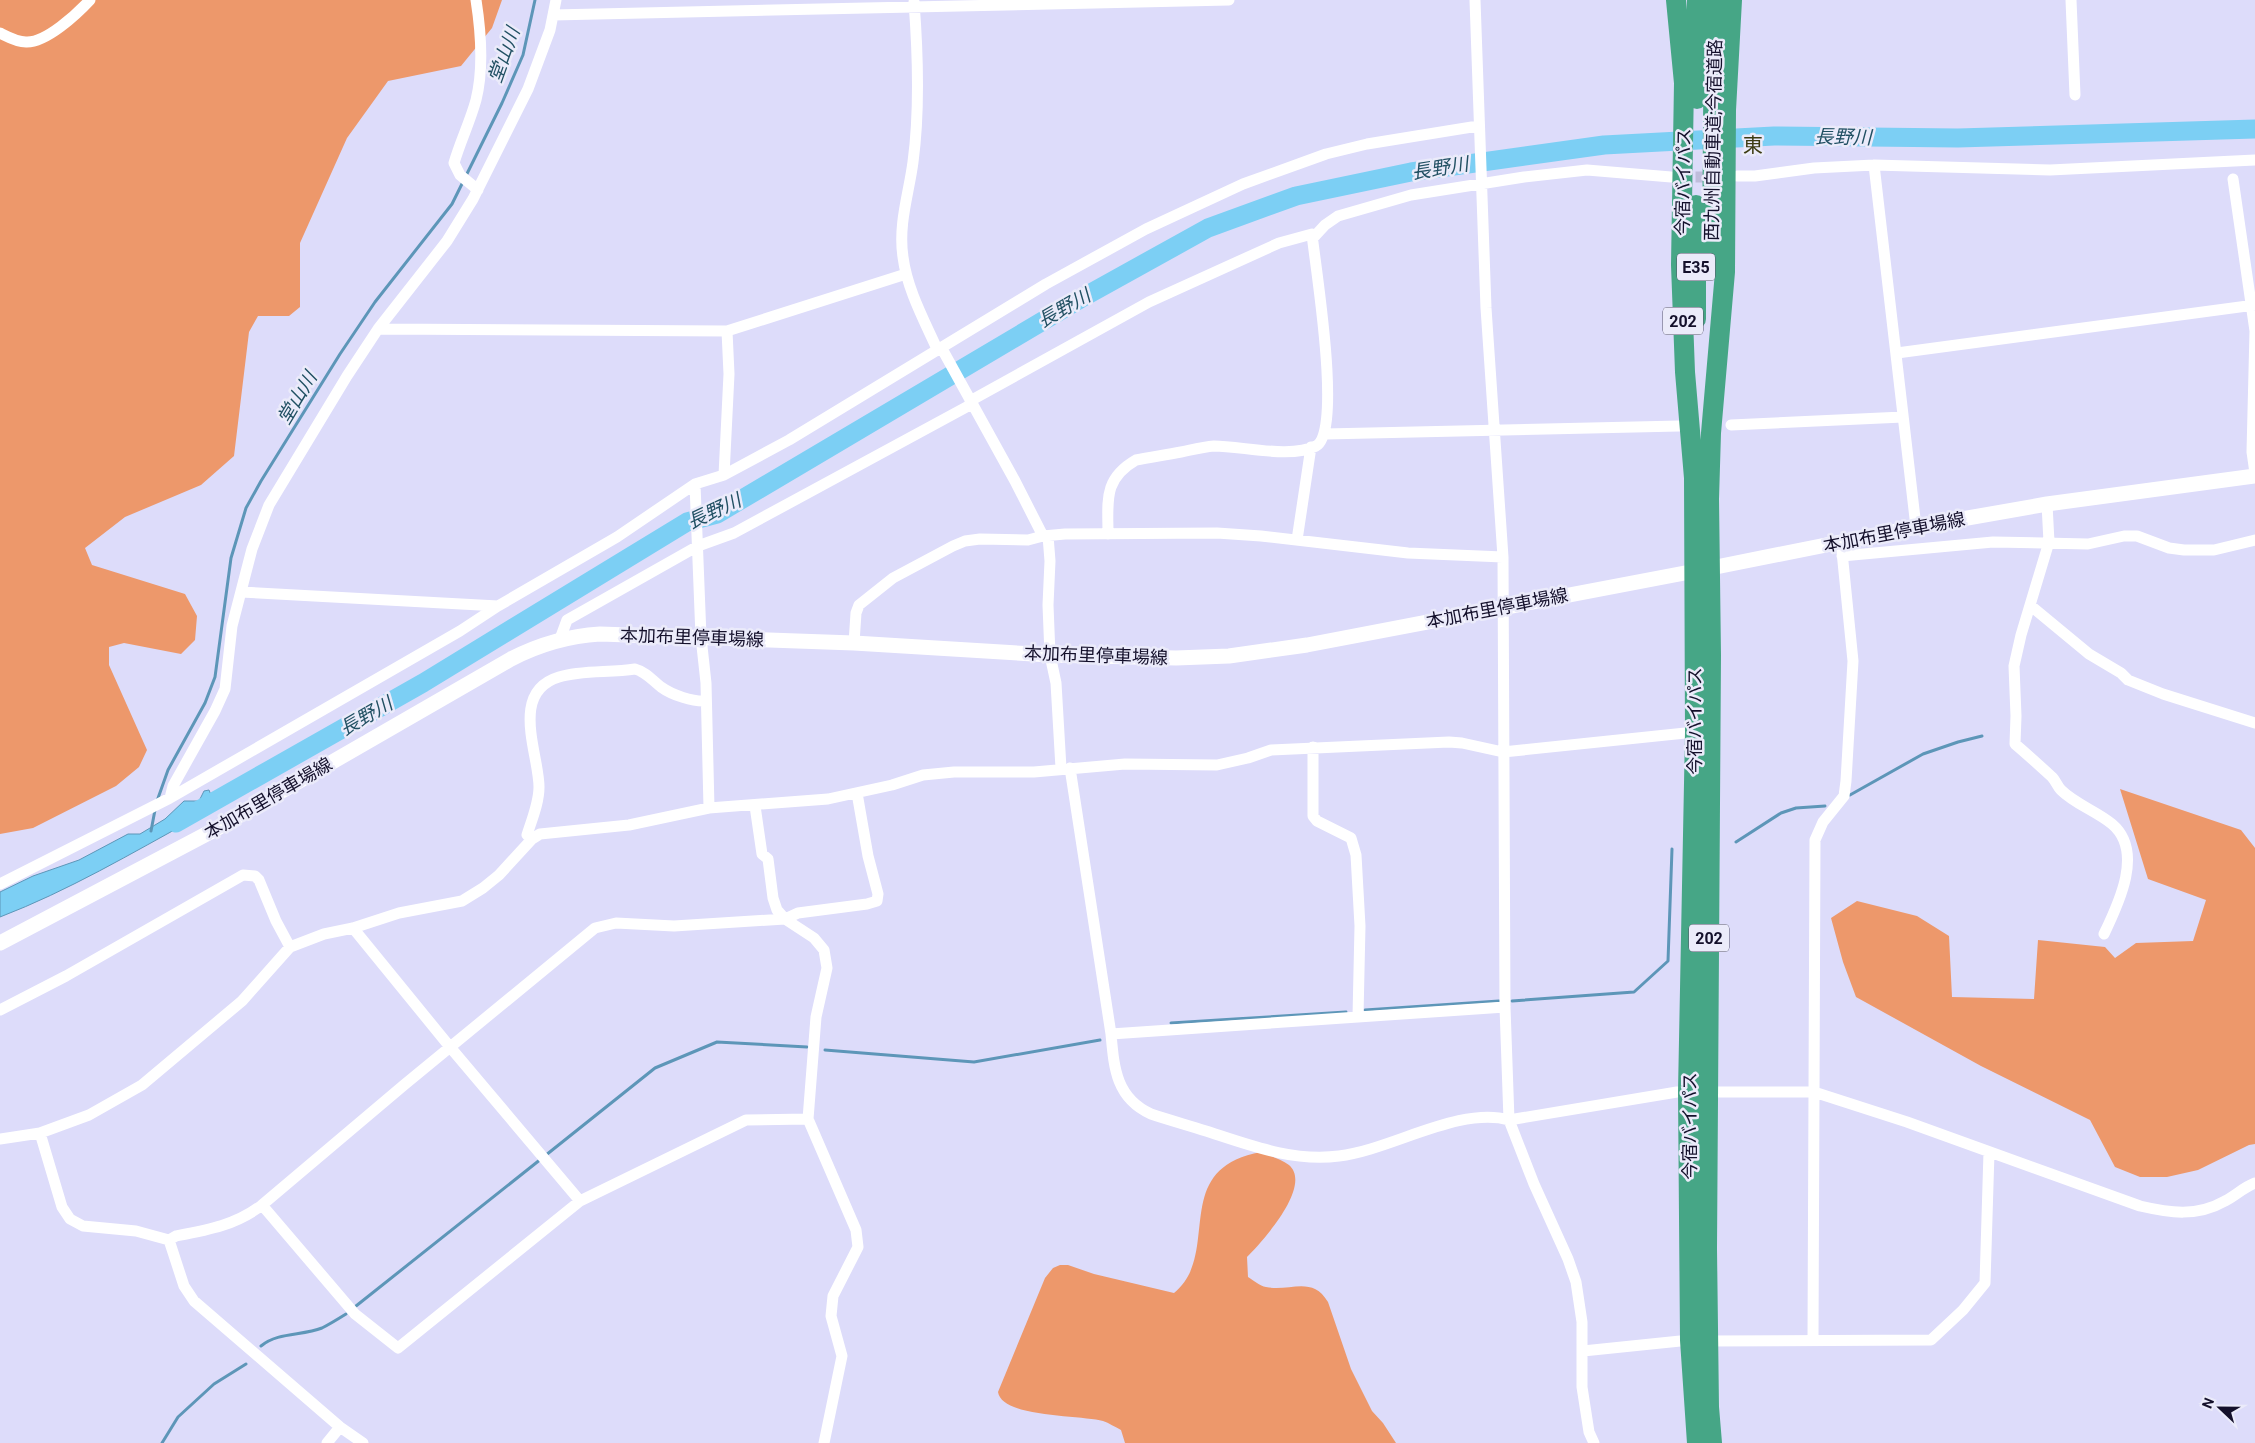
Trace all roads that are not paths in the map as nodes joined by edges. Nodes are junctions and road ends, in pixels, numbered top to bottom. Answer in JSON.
{"nodes":[{"id":1,"x":90,"y":0,"type":"edge"},
{"id":2,"x":476,"y":0,"type":"edge"},
{"id":3,"x":556,"y":0,"type":"edge"},
{"id":4,"x":1229,"y":0,"type":"edge"},
{"id":5,"x":1475,"y":0,"type":"edge"},
{"id":6,"x":1676,"y":0,"type":"edge"},
{"id":7,"x":1697,"y":0,"type":"edge"},
{"id":8,"x":1714,"y":0,"type":"edge"},
{"id":9,"x":1732,"y":0,"type":"edge"},
{"id":10,"x":2071,"y":0,"type":"edge"},
{"id":11,"x":914,"y":4,"type":"edge"},
{"id":12,"x":553,"y":15,"type":"junction"},
{"id":13,"x":0,"y":33,"type":"edge"},
{"id":14,"x":2075,"y":94,"type":"dead end"},
{"id":15,"x":1705,"y":110,"type":"junction"},
{"id":16,"x":1478,"y":126,"type":"junction"},
{"id":17,"x":2255,"y":160,"type":"edge"},
{"id":18,"x":1874,"y":165,"type":"junction"},
{"id":19,"x":1704,"y":168,"type":"junction"},
{"id":20,"x":2233,"y":178,"type":"dead end"},
{"id":21,"x":1480,"y":183,"type":"junction"},
{"id":22,"x":478,"y":190,"type":"junction"},
{"id":23,"x":1313,"y":238,"type":"junction"},
{"id":24,"x":906,"y":274,"type":"junction"},
{"id":25,"x":2253,"y":305,"type":"edge"},
{"id":26,"x":378,"y":329,"type":"junction"},
{"id":27,"x":727,"y":331,"type":"junction"},
{"id":28,"x":940,"y":349,"type":"junction"},
{"id":29,"x":1897,"y":353,"type":"junction"},
{"id":30,"x":1705,"y":370,"type":"junction"},
{"id":31,"x":970,"y":401,"type":"junction"},
{"id":32,"x":1903,"y":417,"type":"junction"},
{"id":33,"x":1731,"y":424,"type":"dead end"},
{"id":34,"x":1679,"y":426,"type":"dead end"},
{"id":35,"x":1493,"y":431,"type":"junction"},
{"id":36,"x":1711,"y":433,"type":"junction"},
{"id":37,"x":1325,"y":434,"type":"junction"},
{"id":38,"x":1311,"y":448,"type":"junction"},
{"id":39,"x":2255,"y":474,"type":"edge"},
{"id":40,"x":724,"y":475,"type":"junction"},
{"id":41,"x":1694,"y":478,"type":"junction"},
{"id":42,"x":695,"y":489,"type":"junction"},
{"id":43,"x":2047,"y":504,"type":"junction"},
{"id":44,"x":1916,"y":527,"type":"junction"},
{"id":45,"x":1108,"y":534,"type":"junction"},
{"id":46,"x":1046,"y":536,"type":"junction"},
{"id":47,"x":1297,"y":540,"type":"junction"},
{"id":48,"x":2255,"y":540,"type":"edge"},
{"id":49,"x":2049,"y":542,"type":"junction"},
{"id":50,"x":697,"y":544,"type":"junction"},
{"id":51,"x":1841,"y":549,"type":"junction"},
{"id":52,"x":1503,"y":557,"type":"junction"},
{"id":53,"x":1703,"y":570,"type":"junction"},
{"id":54,"x":241,"y":592,"type":"junction"},
{"id":55,"x":498,"y":606,"type":"junction"},
{"id":56,"x":2031,"y":606,"type":"junction"},
{"id":57,"x":1502,"y":607,"type":"junction"},
{"id":58,"x":701,"y":637,"type":"junction"},
{"id":59,"x":560,"y":639,"type":"junction"},
{"id":60,"x":854,"y":643,"type":"junction"},
{"id":61,"x":1050,"y":655,"type":"junction"},
{"id":62,"x":706,"y":700,"type":"junction"},
{"id":63,"x":2255,"y":723,"type":"edge"},
{"id":64,"x":1695,"y":732,"type":"junction"},
{"id":65,"x":1313,"y":747,"type":"junction"},
{"id":66,"x":1503,"y":752,"type":"junction"},
{"id":67,"x":1066,"y":768,"type":"junction"},
{"id":68,"x":857,"y":793,"type":"junction"},
{"id":69,"x":170,"y":798,"type":"junction"},
{"id":70,"x":755,"y":806,"type":"junction"},
{"id":71,"x":709,"y":808,"type":"junction"},
{"id":72,"x":532,"y":838,"type":"junction"},
{"id":73,"x":0,"y":884,"type":"edge"},
{"id":74,"x":785,"y":919,"type":"junction"},
{"id":75,"x":353,"y":928,"type":"junction"},
{"id":76,"x":2104,"y":934,"type":"dead end"},
{"id":77,"x":0,"y":943,"type":"edge"},
{"id":78,"x":290,"y":947,"type":"junction"},
{"id":79,"x":1504,"y":1006,"type":"junction"},
{"id":80,"x":0,"y":1010,"type":"edge"},
{"id":81,"x":1358,"y":1016,"type":"junction"},
{"id":82,"x":1111,"y":1034,"type":"junction"},
{"id":83,"x":450,"y":1047,"type":"junction"},
{"id":84,"x":1688,"y":1092,"type":"junction"},
{"id":85,"x":1709,"y":1092,"type":"junction"},
{"id":86,"x":1814,"y":1092,"type":"junction"},
{"id":87,"x":808,"y":1119,"type":"junction"},
{"id":88,"x":1509,"y":1120,"type":"junction"},
{"id":89,"x":40,"y":1133,"type":"junction"},
{"id":90,"x":0,"y":1139,"type":"edge"},
{"id":91,"x":1989,"y":1152,"type":"junction"},
{"id":92,"x":2255,"y":1183,"type":"edge"},
{"id":93,"x":580,"y":1201,"type":"junction"},
{"id":94,"x":262,"y":1205,"type":"junction"},
{"id":95,"x":169,"y":1240,"type":"junction"},
{"id":96,"x":1699,"y":1340,"type":"junction"},
{"id":97,"x":1813,"y":1340,"type":"junction"},
{"id":98,"x":1583,"y":1351,"type":"junction"},
{"id":99,"x":340,"y":1427,"type":"junction"},
{"id":100,"x":327,"y":1443,"type":"edge"},
{"id":101,"x":363,"y":1443,"type":"edge"},
{"id":102,"x":824,"y":1443,"type":"edge"},
{"id":103,"x":1594,"y":1443,"type":"edge"},
{"id":104,"x":1696,"y":1443,"type":"edge"},
{"id":105,"x":1712,"y":1443,"type":"edge"}],
"edges":[{"from":1,"to":13,"type":"street"},
{"from":2,"to":22,"type":"street"},
{"from":3,"to":12,"type":"street"},
{"from":4,"to":11,"type":"street"},
{"from":5,"to":16,"type":"street"},
{"from":6,"to":15,"type":"highway","name":"今宿バイパス","number":"202"},
{"from":7,"to":15,"type":"highway","name":"西九州自動車道;今宿道路"},
{"from":8,"to":15,"type":"highway","name":"西九州自動車道;今宿道路"},
{"from":9,"to":15,"type":"highway","name":"今宿バイパス","number":"202"},
{"from":10,"to":14,"type":"street"},
{"from":11,"to":12,"type":"street"},
{"from":11,"to":24,"type":"street"},
{"from":12,"to":22,"type":"street"},
{"from":15,"to":19,"type":"highway","name":"今宿バイパス","number":"202"},
{"from":15,"to":19,"type":"highway","name":"今宿バイパス","number":"202"},
{"from":16,"to":21,"type":"street"},
{"from":16,"to":28,"type":"street"},
{"from":17,"to":18,"type":"street"},
{"from":18,"to":19,"type":"street"},
{"from":18,"to":29,"type":"street"},
{"from":19,"to":21,"type":"street"},
{"from":19,"to":30,"type":"highway","name":"西九州自動車道;今宿道路","number":"E35"},
{"from":19,"to":36,"type":"highway","name":"今宿バイパス","number":"202"},
{"from":19,"to":41,"type":"highway","name":"今宿バイパス","number":"202"},
{"from":20,"to":25,"type":"street"},
{"from":21,"to":23,"type":"street"},
{"from":21,"to":35,"type":"street"},
{"from":22,"to":26,"type":"street"},
{"from":23,"to":31,"type":"street"},
{"from":23,"to":37,"type":"street"},
{"from":24,"to":27,"type":"street"},
{"from":24,"to":28,"type":"street"},
{"from":25,"to":29,"type":"street"},
{"from":25,"to":39,"type":"street"},
{"from":26,"to":27,"type":"street"},
{"from":26,"to":54,"type":"street"},
{"from":27,"to":40,"type":"street"},
{"from":28,"to":31,"type":"street"},
{"from":28,"to":40,"type":"street"},
{"from":29,"to":32,"type":"street"},
{"from":30,"to":36,"type":"highway"},
{"from":30,"to":41,"type":"highway"},
{"from":31,"to":46,"type":"street"},
{"from":31,"to":50,"type":"street"},
{"from":32,"to":33,"type":"street"},
{"from":32,"to":44,"type":"street"},
{"from":34,"to":35,"type":"street"},
{"from":35,"to":37,"type":"street"},
{"from":35,"to":52,"type":"street"},
{"from":36,"to":53,"type":"highway","name":"今宿バイパス","number":"202"},
{"from":37,"to":38,"type":"street"},
{"from":38,"to":45,"type":"street"},
{"from":38,"to":47,"type":"street"},
{"from":39,"to":43,"type":"main road","name":"本加布里停車場線"},
{"from":40,"to":42,"type":"street"},
{"from":41,"to":53,"type":"highway","name":"今宿バイパス","number":"202"},
{"from":42,"to":50,"type":"street"},
{"from":42,"to":55,"type":"street"},
{"from":43,"to":44,"type":"main road","name":"本加布里停車場線"},
{"from":43,"to":49,"type":"street"},
{"from":44,"to":51,"type":"main road","name":"本加布里停車場線"},
{"from":45,"to":46,"type":"street"},
{"from":45,"to":47,"type":"street"},
{"from":46,"to":60,"type":"street"},
{"from":46,"to":61,"type":"street"},
{"from":47,"to":52,"type":"street"},
{"from":48,"to":49,"type":"street"},
{"from":49,"to":51,"type":"street"},
{"from":49,"to":56,"type":"street"},
{"from":50,"to":58,"type":"street"},
{"from":50,"to":59,"type":"street"},
{"from":51,"to":53,"type":"main road","name":"本加布里停車場線"},
{"from":51,"to":86,"type":"street"},
{"from":52,"to":57,"type":"street"},
{"from":53,"to":57,"type":"main road","name":"本加布里停車場線"},
{"from":53,"to":64,"type":"highway","name":"今宿バイパス","number":"202"},
{"from":53,"to":85,"type":"highway","name":"今宿バイパス","number":"202"},
{"from":54,"to":55,"type":"street"},
{"from":54,"to":69,"type":"street"},
{"from":55,"to":69,"type":"street"},
{"from":56,"to":63,"type":"street"},
{"from":56,"to":76,"type":"street"},
{"from":57,"to":61,"type":"main road","name":"本加布里停車場線"},
{"from":57,"to":66,"type":"street"},
{"from":58,"to":59,"type":"main road","name":"本加布里停車場線"},
{"from":58,"to":60,"type":"main road","name":"本加布里停車場線"},
{"from":58,"to":62,"type":"street"},
{"from":59,"to":77,"type":"main road","name":"本加布里停車場線"},
{"from":60,"to":61,"type":"main road","name":"本加布里停車場線"},
{"from":61,"to":67,"type":"street"},
{"from":62,"to":71,"type":"street"},
{"from":62,"to":72,"type":"street"},
{"from":64,"to":66,"type":"street"},
{"from":64,"to":84,"type":"highway","name":"今宿バイパス","number":"202"},
{"from":65,"to":66,"type":"street"},
{"from":65,"to":67,"type":"street"},
{"from":65,"to":81,"type":"street"},
{"from":66,"to":79,"type":"street"},
{"from":67,"to":68,"type":"street"},
{"from":67,"to":82,"type":"street"},
{"from":68,"to":70,"type":"street"},
{"from":68,"to":74,"type":"street"},
{"from":69,"to":73,"type":"street"},
{"from":70,"to":71,"type":"street"},
{"from":70,"to":74,"type":"street"},
{"from":71,"to":72,"type":"street"},
{"from":72,"to":75,"type":"street"},
{"from":74,"to":83,"type":"street"},
{"from":74,"to":87,"type":"street"},
{"from":75,"to":78,"type":"street"},
{"from":75,"to":83,"type":"street"},
{"from":78,"to":80,"type":"street"},
{"from":78,"to":89,"type":"street"},
{"from":79,"to":81,"type":"street"},
{"from":79,"to":88,"type":"street"},
{"from":81,"to":82,"type":"street"},
{"from":82,"to":88,"type":"street"},
{"from":83,"to":93,"type":"street"},
{"from":83,"to":94,"type":"street"},
{"from":84,"to":85,"type":"street"},
{"from":84,"to":88,"type":"street"},
{"from":84,"to":96,"type":"highway","name":"今宿バイパス","number":"202"},
{"from":85,"to":86,"type":"street"},
{"from":85,"to":96,"type":"highway","name":"今宿バイパス","number":"202"},
{"from":86,"to":91,"type":"street"},
{"from":86,"to":97,"type":"street"},
{"from":87,"to":93,"type":"street"},
{"from":87,"to":102,"type":"street"},
{"from":88,"to":98,"type":"street"},
{"from":89,"to":90,"type":"street"},
{"from":89,"to":95,"type":"street"},
{"from":91,"to":92,"type":"street"},
{"from":91,"to":97,"type":"street"},
{"from":93,"to":94,"type":"street"},
{"from":94,"to":95,"type":"street"},
{"from":95,"to":99,"type":"street"},
{"from":96,"to":97,"type":"street"},
{"from":96,"to":98,"type":"street"},
{"from":96,"to":104,"type":"highway","name":"今宿バイパス","number":"202"},
{"from":96,"to":105,"type":"highway","name":"今宿バイパス","number":"202"},
{"from":98,"to":103,"type":"street"},
{"from":99,"to":100,"type":"street"},
{"from":99,"to":101,"type":"street"}]}
